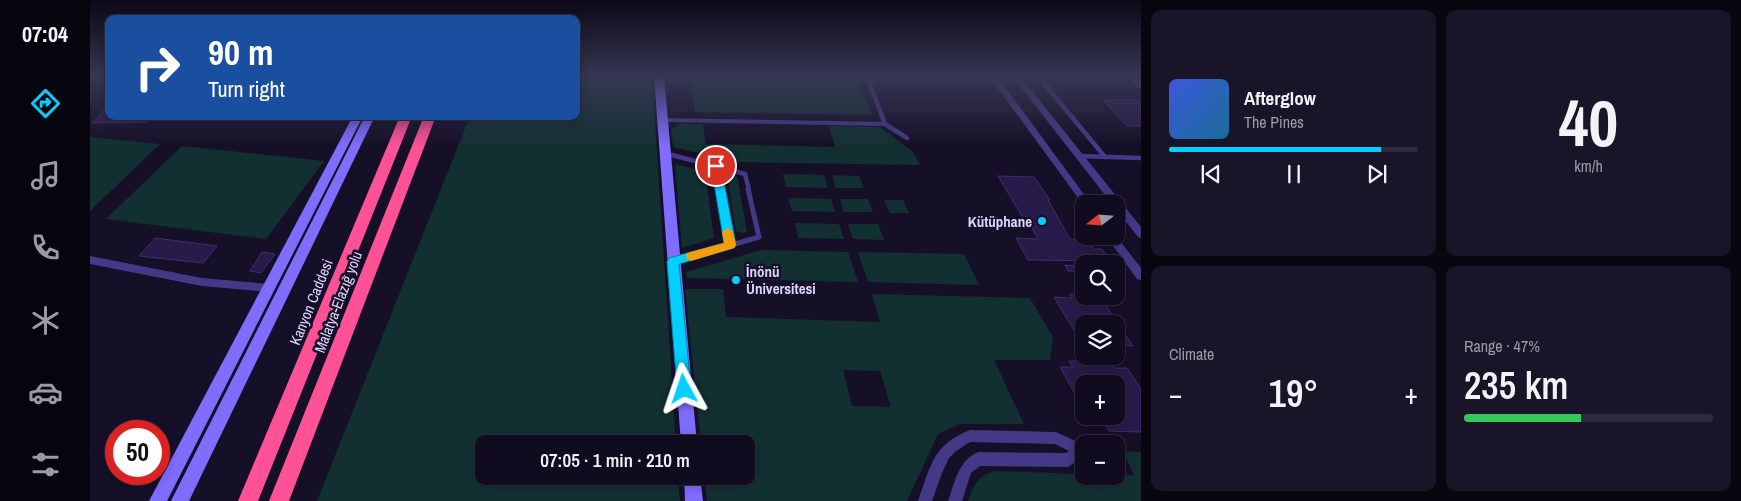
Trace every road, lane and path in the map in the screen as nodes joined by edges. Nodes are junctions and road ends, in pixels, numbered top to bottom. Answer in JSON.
{"nodes":[{"id":1,"x":661,"y":99,"type":"edge"},
{"id":2,"x":876,"y":99,"type":"edge"},
{"id":3,"x":1010,"y":99,"type":"edge"},
{"id":4,"x":1034,"y":99,"type":"edge"},
{"id":5,"x":1057,"y":99,"type":"edge"},
{"id":6,"x":356,"y":120,"type":"edge"},
{"id":7,"x":368,"y":120,"type":"edge"},
{"id":8,"x":404,"y":120,"type":"edge"},
{"id":9,"x":428,"y":120,"type":"edge"},
{"id":10,"x":662,"y":120,"type":"junction"},
{"id":11,"x":885,"y":124,"type":"junction"},
{"id":12,"x":907,"y":138,"type":"dead end"},
{"id":13,"x":664,"y":153,"type":"junction"},
{"id":14,"x":1079,"y":156,"type":"junction"},
{"id":15,"x":1104,"y":157,"type":"junction"},
{"id":16,"x":1141,"y":158,"type":"edge"},
{"id":17,"x":716,"y":166,"type":"junction"},
{"id":18,"x":1080,"y":195,"type":"edge"},
{"id":19,"x":1141,"y":234,"type":"edge"},
{"id":20,"x":730,"y":245,"type":"junction"},
{"id":21,"x":1118,"y":245,"type":"edge"},
{"id":22,"x":90,"y":260,"type":"edge"},
{"id":23,"x":673,"y":262,"type":"junction"},
{"id":24,"x":1141,"y":276,"type":"edge"},
{"id":25,"x":269,"y":288,"type":"junction"},
{"id":26,"x":688,"y":435,"type":"edge"},
{"id":27,"x":693,"y":485,"type":"edge"},
{"id":28,"x":158,"y":501,"type":"edge"},
{"id":29,"x":180,"y":501,"type":"edge"},
{"id":30,"x":248,"y":501,"type":"edge"},
{"id":31,"x":279,"y":501,"type":"edge"},
{"id":32,"x":694,"y":501,"type":"edge"},
{"id":33,"x":925,"y":501,"type":"edge"},
{"id":34,"x":954,"y":501,"type":"edge"}],
"edges":[{"from":1,"to":10,"type":"street"},
{"from":2,"to":11,"type":"lane"},
{"from":3,"to":18,"type":"street"},
{"from":4,"to":14,"type":"street"},
{"from":5,"to":15,"type":"lane"},
{"from":6,"to":25,"type":"street"},
{"from":7,"to":29,"type":"street"},
{"from":8,"to":30,"type":"highway","name":"Kanyon Caddesi"},
{"from":9,"to":31,"type":"highway","name":"Malatya-Elazığ yolu"},
{"from":10,"to":11,"type":"street"},
{"from":10,"to":13,"type":"street"},
{"from":11,"to":12,"type":"lane"},
{"from":13,"to":17,"type":"lane"},
{"from":13,"to":23,"type":"street"},
{"from":14,"to":15,"type":"lane"},
{"from":14,"to":19,"type":"street"},
{"from":15,"to":16,"type":"lane"},
{"from":17,"to":20,"type":"lane"},
{"from":17,"to":20,"type":"lane"},
{"from":20,"to":23,"type":"lane"},
{"from":21,"to":24,"type":"street"},
{"from":22,"to":25,"type":"street"},
{"from":23,"to":26,"type":"street"},
{"from":25,"to":28,"type":"street"},
{"from":27,"to":32,"type":"street"},
{"from":33,"to":34,"type":"street"}]}
